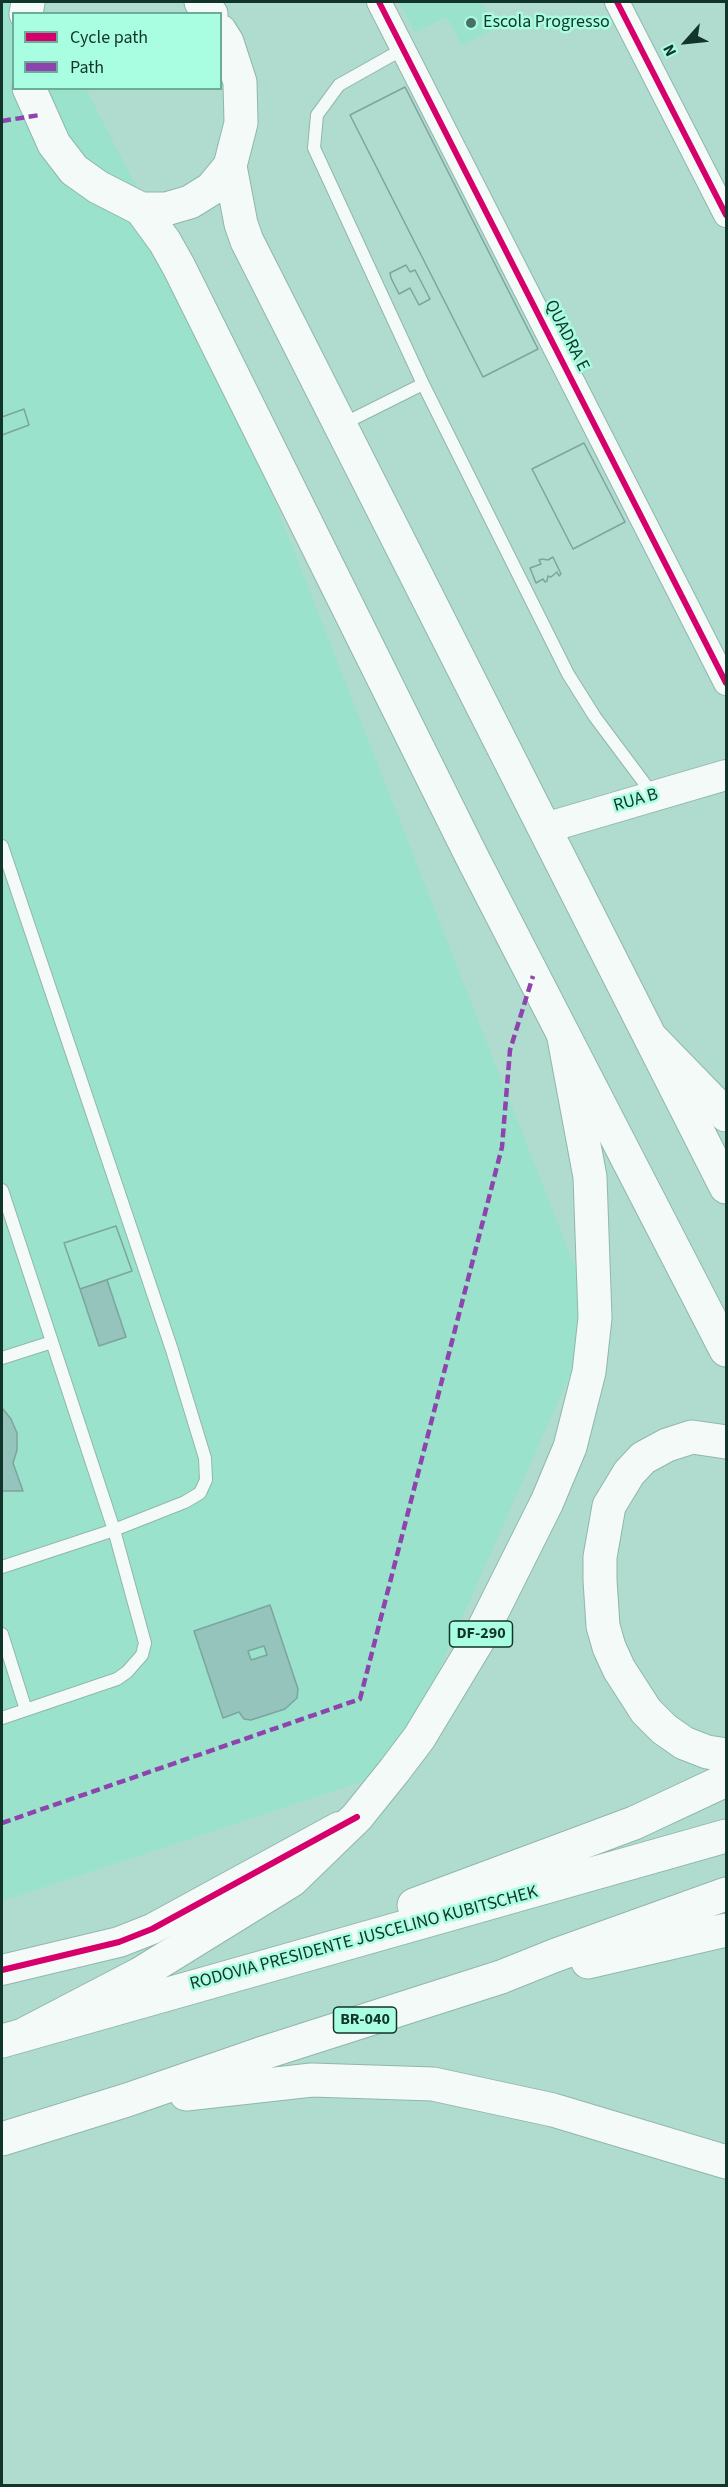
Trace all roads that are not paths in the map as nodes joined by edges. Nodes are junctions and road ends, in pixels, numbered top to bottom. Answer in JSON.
{"nodes":[{"id":1,"x":379,"y":2,"type":"edge"},
{"id":2,"x":617,"y":2,"type":"edge"},
{"id":3,"x":222,"y":34,"type":"edge"},
{"id":4,"x":403,"y":49,"type":"junction"},
{"id":5,"x":30,"y":90,"type":"edge"},
{"id":6,"x":230,"y":166,"type":"junction"},
{"id":7,"x":141,"y":209,"type":"junction"},
{"id":8,"x":726,"y":215,"type":"edge"},
{"id":9,"x":423,"y":384,"type":"junction"},
{"id":10,"x":340,"y":426,"type":"junction"},
{"id":11,"x":726,"y":683,"type":"edge"},
{"id":12,"x":726,"y":775,"type":"edge"},
{"id":13,"x":654,"y":796,"type":"junction"},
{"id":14,"x":545,"y":828,"type":"junction"},
{"id":15,"x":2,"y":846,"type":"edge"},
{"id":16,"x":564,"y":1038,"type":"junction"},
{"id":17,"x":654,"y":1041,"type":"junction"},
{"id":18,"x":726,"y":1115,"type":"edge"},
{"id":19,"x":726,"y":1187,"type":"edge"},
{"id":20,"x":2,"y":1190,"type":"edge"},
{"id":21,"x":52,"y":1342,"type":"junction"},
{"id":22,"x":726,"y":1350,"type":"edge"},
{"id":23,"x":2,"y":1358,"type":"edge"},
{"id":24,"x":726,"y":1442,"type":"edge"},
{"id":25,"x":114,"y":1530,"type":"junction"},
{"id":26,"x":2,"y":1567,"type":"edge"},
{"id":27,"x":2,"y":1634,"type":"edge"},
{"id":28,"x":26,"y":1710,"type":"junction"},
{"id":29,"x":2,"y":1719,"type":"edge"},
{"id":30,"x":726,"y":1755,"type":"edge"},
{"id":31,"x":726,"y":1780,"type":"edge"},
{"id":32,"x":357,"y":1817,"type":"junction"},
{"id":33,"x":726,"y":1836,"type":"edge"},
{"id":34,"x":726,"y":1894,"type":"edge"},
{"id":35,"x":726,"y":1930,"type":"edge"},
{"id":36,"x":361,"y":1939,"type":"junction"},
{"id":37,"x":2,"y":1970,"type":"edge"},
{"id":38,"x":501,"y":1977,"type":"junction"},
{"id":39,"x":13,"y":2038,"type":"edge"},
{"id":40,"x":127,"y":2100,"type":"junction"},
{"id":41,"x":2,"y":2139,"type":"edge"},
{"id":42,"x":726,"y":2162,"type":"edge"}],
"edges":[{"from":1,"to":4,"type":"street","name":"QUADRA E"},
{"from":2,"to":8,"type":"street"},
{"from":3,"to":6,"type":"main road","number":"DF-290"},
{"from":4,"to":9,"type":"lane"},
{"from":4,"to":11,"type":"street","name":"QUADRA E"},
{"from":5,"to":7,"type":"main road","number":"DF-290"},
{"from":6,"to":7,"type":"main road","number":"DF-290"},
{"from":6,"to":10,"type":"main road","number":"DF-290"},
{"from":7,"to":16,"type":"main road","number":"DF-290"},
{"from":9,"to":10,"type":"lane"},
{"from":9,"to":13,"type":"lane"},
{"from":10,"to":14,"type":"main road","number":"DF-290"},
{"from":12,"to":13,"type":"street","name":"RUA B"},
{"from":13,"to":14,"type":"street","name":"RUA B"},
{"from":14,"to":17,"type":"main road","number":"DF-290"},
{"from":15,"to":25,"type":"lane"},
{"from":16,"to":22,"type":"main road","number":"DF-290"},
{"from":16,"to":32,"type":"main road","number":"DF-290"},
{"from":17,"to":18,"type":"main road","number":"DF-290"},
{"from":17,"to":19,"type":"main road","number":"DF-290"},
{"from":20,"to":21,"type":"lane"},
{"from":21,"to":23,"type":"lane"},
{"from":21,"to":25,"type":"lane"},
{"from":24,"to":30,"type":"main road"},
{"from":25,"to":26,"type":"lane"},
{"from":25,"to":28,"type":"lane"},
{"from":27,"to":28,"type":"lane"},
{"from":28,"to":29,"type":"lane"},
{"from":31,"to":36,"type":"main road"},
{"from":32,"to":37,"type":"street"},
{"from":32,"to":39,"type":"main road","number":"DF-290"},
{"from":33,"to":36,"type":"main road","name":"RODOVIA PRESIDENTE JUSCELINO KUBITSCHEK"},
{"from":34,"to":38,"type":"main road","number":"BR-040"},
{"from":35,"to":38,"type":"main road"},
{"from":36,"to":39,"type":"main road","name":"RODOVIA PRESIDENTE JUSCELINO KUBITSCHEK"},
{"from":38,"to":40,"type":"main road","number":"BR-040"},
{"from":40,"to":41,"type":"main road","number":"BR-040"},
{"from":40,"to":42,"type":"main road"}]}
